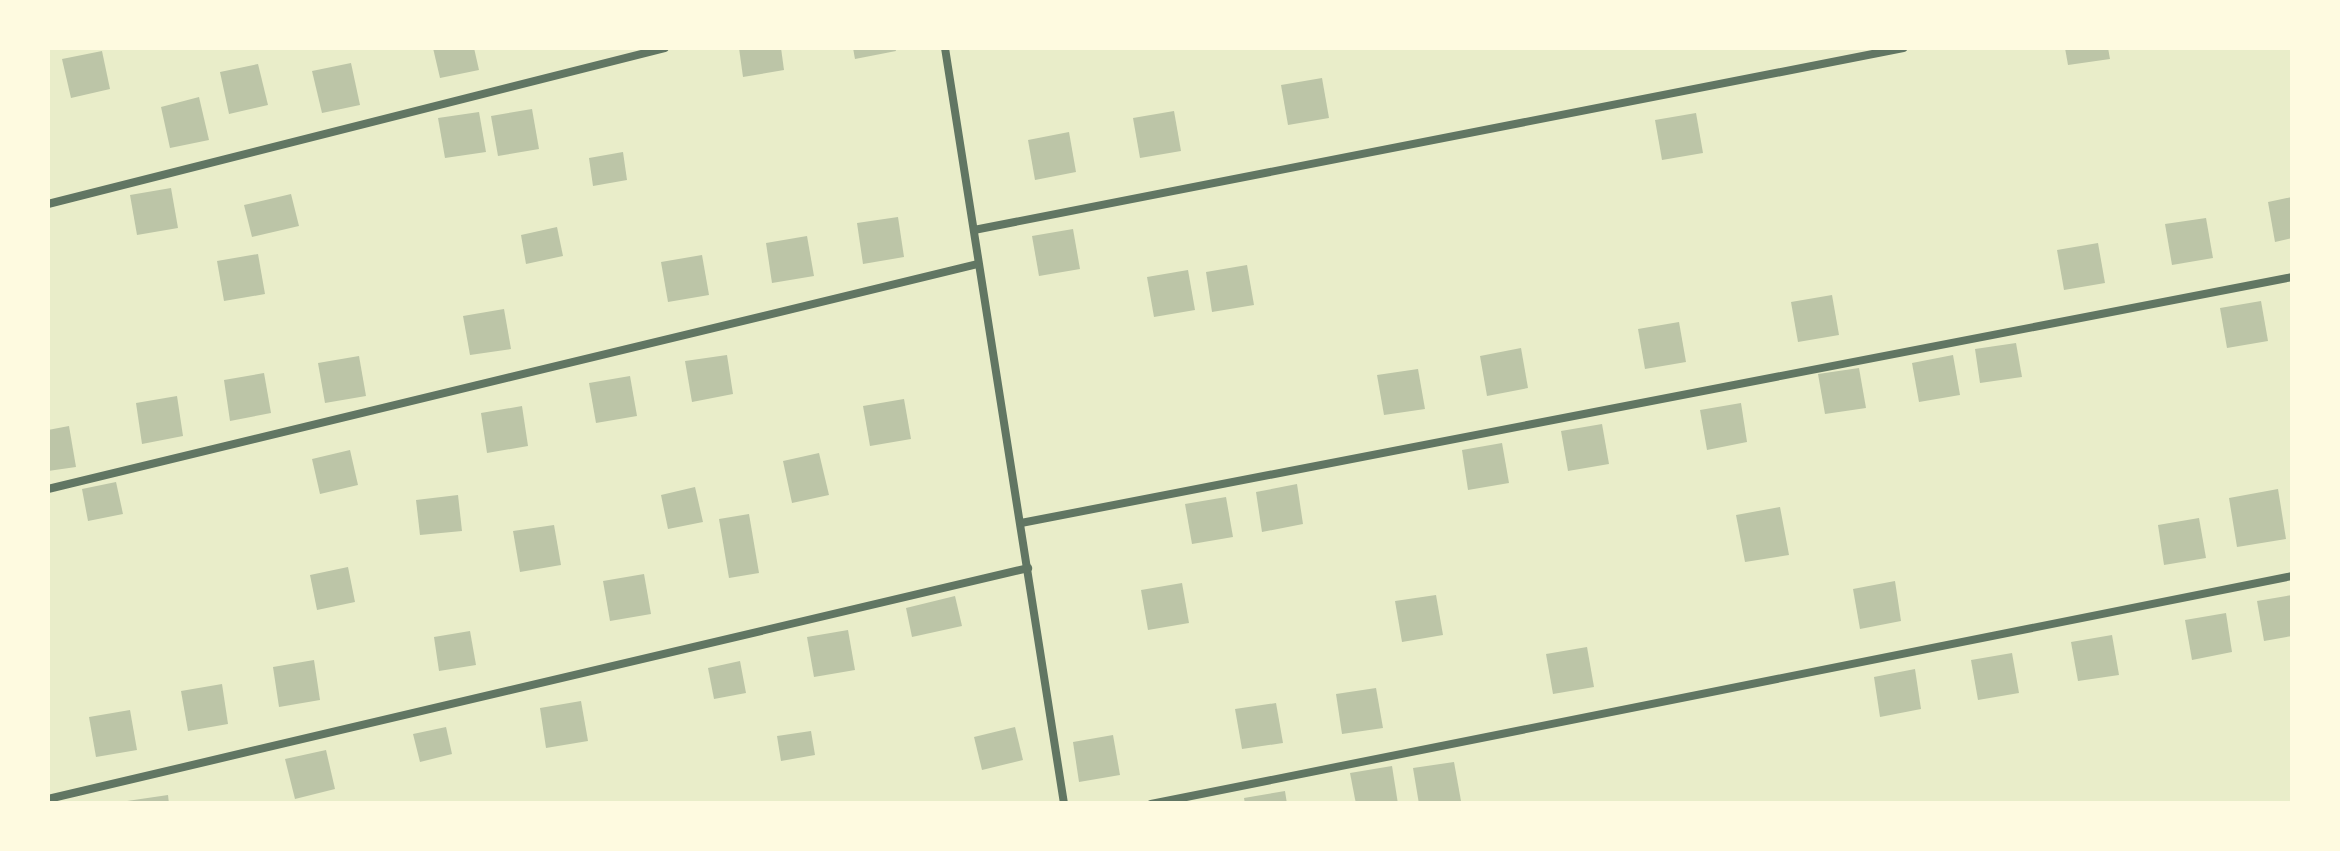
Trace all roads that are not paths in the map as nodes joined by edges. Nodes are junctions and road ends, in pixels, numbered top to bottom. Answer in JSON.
{"nodes":[{"id":1,"x":665,"y":48,"type":"edge"},
{"id":2,"x":945,"y":48,"type":"edge"},
{"id":3,"x":1903,"y":48,"type":"edge"},
{"id":4,"x":48,"y":204,"type":"edge"},
{"id":5,"x":974,"y":230,"type":"junction"},
{"id":6,"x":978,"y":264,"type":"junction"},
{"id":7,"x":2292,"y":278,"type":"edge"},
{"id":8,"x":48,"y":488,"type":"edge"},
{"id":9,"x":1020,"y":523,"type":"junction"},
{"id":10,"x":1028,"y":568,"type":"junction"},
{"id":11,"x":2292,"y":576,"type":"edge"},
{"id":12,"x":48,"y":800,"type":"edge"},
{"id":13,"x":1064,"y":804,"type":"edge"},
{"id":14,"x":1151,"y":804,"type":"edge"}],
"edges":[{"from":1,"to":4,"type":"lane"},
{"from":2,"to":5,"type":"lane"},
{"from":3,"to":5,"type":"lane"},
{"from":5,"to":6,"type":"lane"},
{"from":6,"to":8,"type":"lane"},
{"from":6,"to":9,"type":"lane"},
{"from":7,"to":9,"type":"lane"},
{"from":9,"to":10,"type":"lane"},
{"from":10,"to":12,"type":"lane"},
{"from":10,"to":13,"type":"lane"},
{"from":11,"to":14,"type":"lane"}]}
